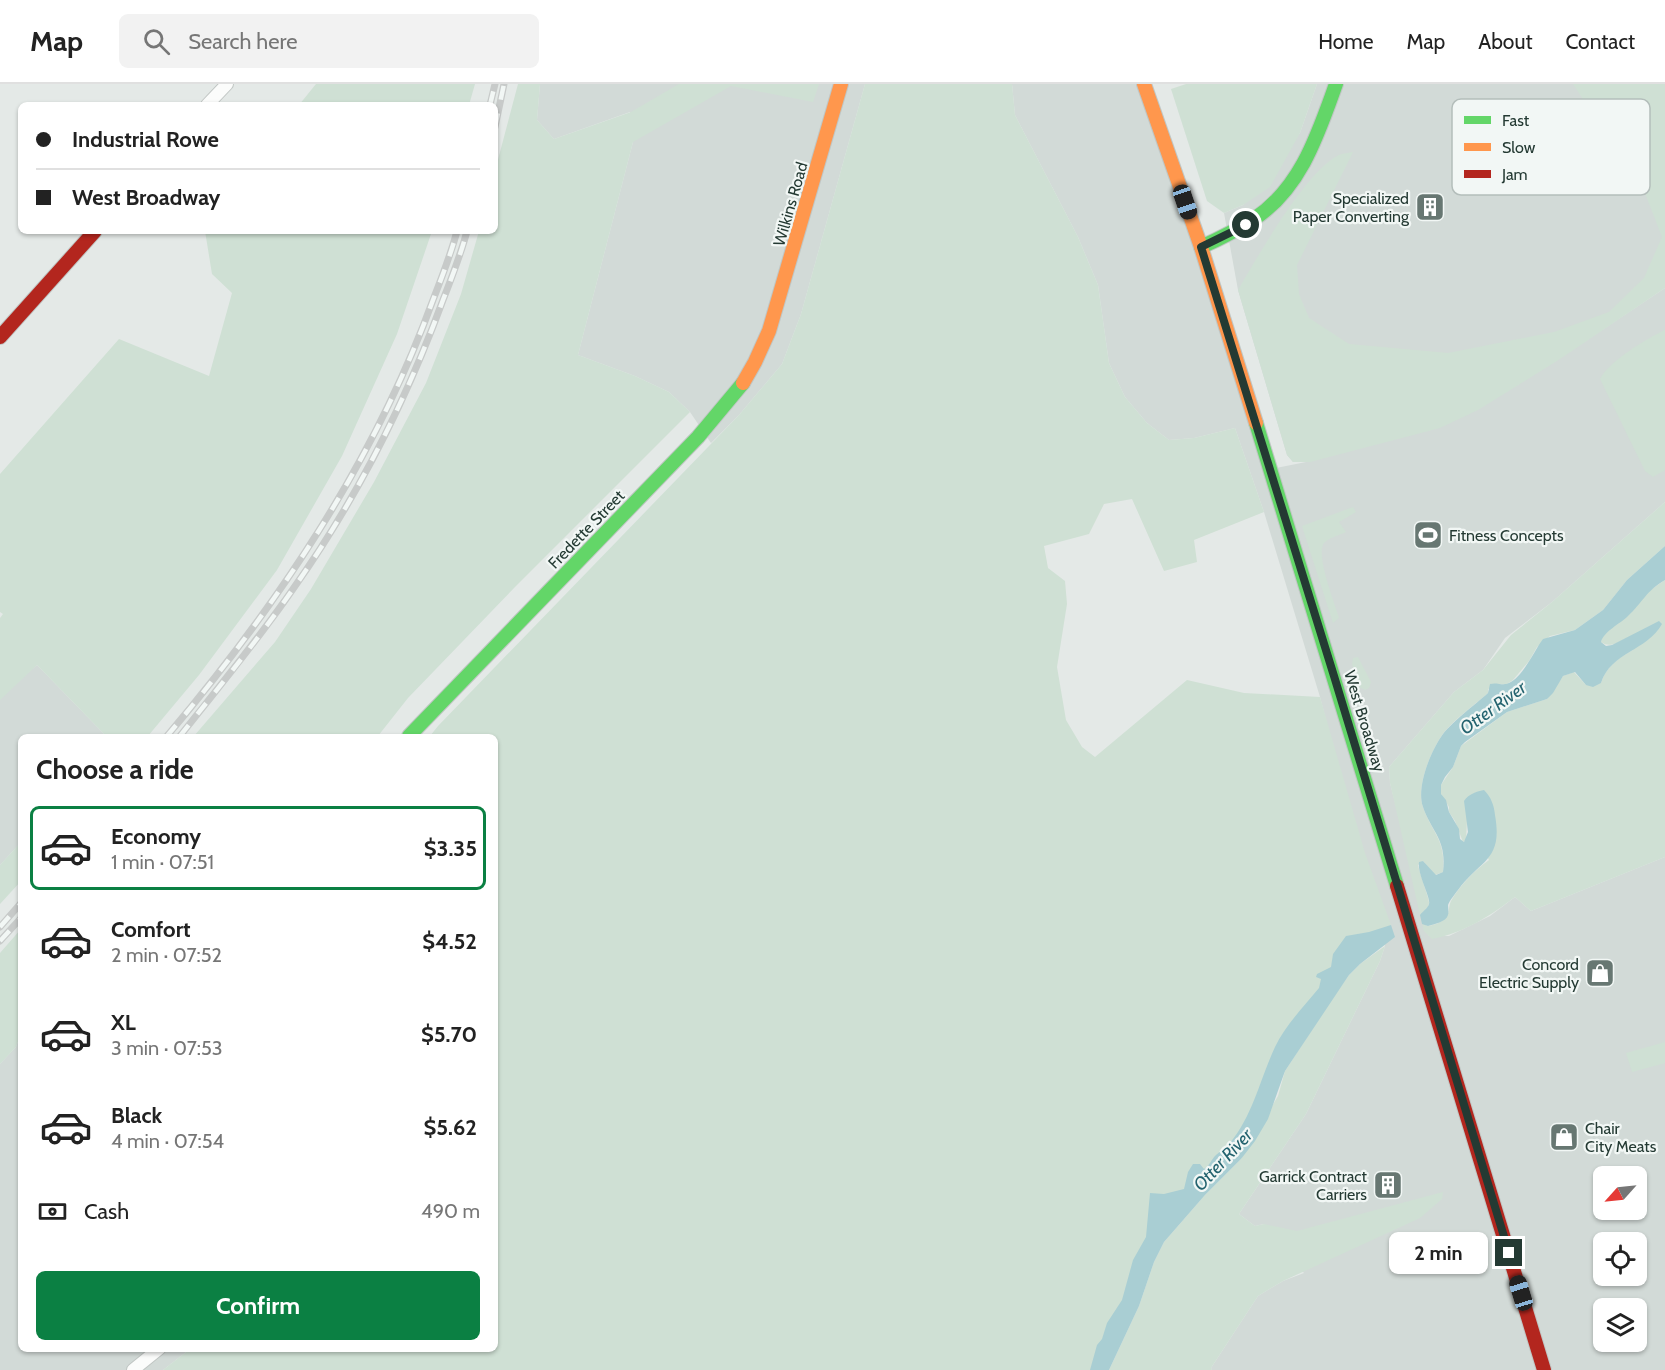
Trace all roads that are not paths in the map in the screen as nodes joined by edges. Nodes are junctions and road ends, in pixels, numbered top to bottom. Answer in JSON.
{"nodes":[{"id":1,"x":227,"y":84,"type":"edge"},
{"id":2,"x":842,"y":84,"type":"edge"},
{"id":3,"x":1144,"y":84,"type":"edge"},
{"id":4,"x":1336,"y":84,"type":"edge"},
{"id":5,"x":210,"y":102,"type":"edge"},
{"id":6,"x":91,"y":234,"type":"edge"},
{"id":7,"x":1201,"y":247,"type":"junction"},
{"id":8,"x":769,"y":333,"type":"joint"},
{"id":9,"x":0,"y":337,"type":"edge"},
{"id":10,"x":411,"y":734,"type":"edge"},
{"id":11,"x":155,"y":1352,"type":"edge"},
{"id":12,"x":133,"y":1370,"type":"edge"},
{"id":13,"x":1544,"y":1370,"type":"edge"}],
"edges":[{"from":1,"to":5,"type":"street"},
{"from":2,"to":8,"type":"main road","name":"Wilkins Road"},
{"from":3,"to":7,"type":"main road","name":"West Broadway"},
{"from":4,"to":7,"type":"main road"},
{"from":6,"to":9,"type":"main road"},
{"from":7,"to":13,"type":"main road","name":"West Broadway"},
{"from":8,"to":10,"type":"main road","name":"Fredette Street"},
{"from":11,"to":12,"type":"street"}]}
